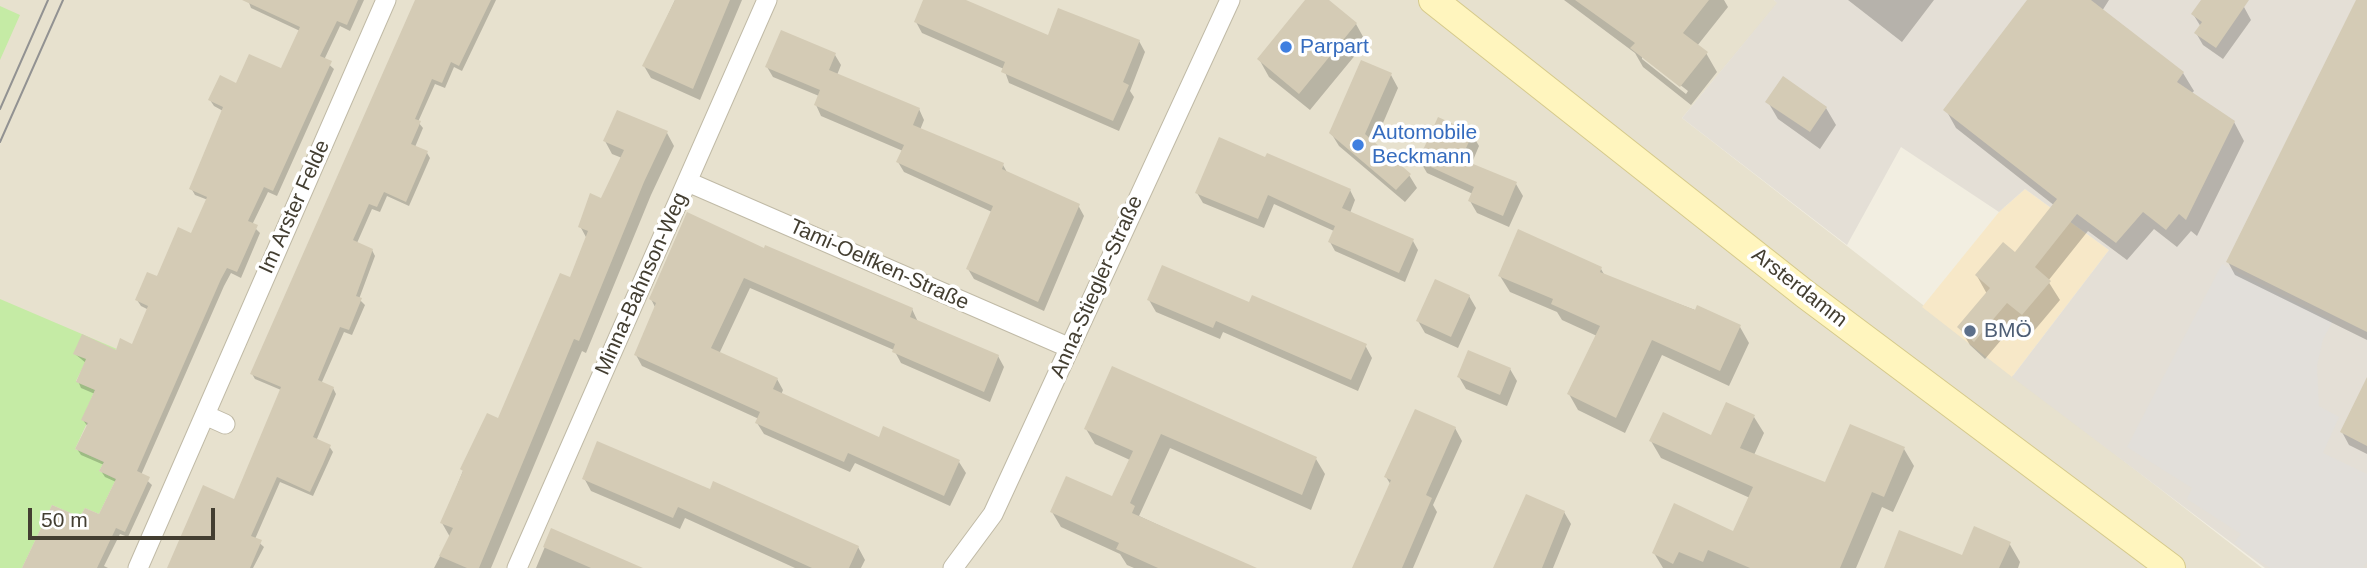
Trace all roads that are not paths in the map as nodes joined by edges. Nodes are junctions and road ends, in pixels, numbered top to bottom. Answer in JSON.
{"nodes":[{"id":1,"x":386,"y":0,"type":"edge"},
{"id":2,"x":767,"y":0,"type":"edge"},
{"id":3,"x":1230,"y":0,"type":"edge"},
{"id":4,"x":1433,"y":0,"type":"edge"},
{"id":5,"x":688,"y":182,"type":"junction"},
{"id":6,"x":1070,"y":348,"type":"junction"},
{"id":7,"x":205,"y":415,"type":"junction"},
{"id":8,"x":225,"y":425,"type":"dead end"},
{"id":9,"x":960,"y":566,"type":"edge"},
{"id":10,"x":138,"y":568,"type":"edge"},
{"id":11,"x":517,"y":568,"type":"edge"},
{"id":12,"x":2171,"y":568,"type":"edge"}],
"edges":[{"from":1,"to":7,"type":"street","name":"Im Arster Felde"},
{"from":2,"to":5,"type":"street","name":"Minna-Bahnson-Weg"},
{"from":3,"to":6,"type":"street","name":"Anna-Stiegler-Straße"},
{"from":4,"to":12,"type":"street","name":"Arsterdamm"},
{"from":5,"to":6,"type":"street","name":"Tami-Oelfken-Straße"},
{"from":5,"to":11,"type":"street","name":"Minna-Bahnson-Weg"},
{"from":6,"to":9,"type":"street","name":"Anna-Stiegler-Straße"},
{"from":7,"to":8,"type":"street"},
{"from":7,"to":10,"type":"street","name":"Im Arster Felde"}]}
